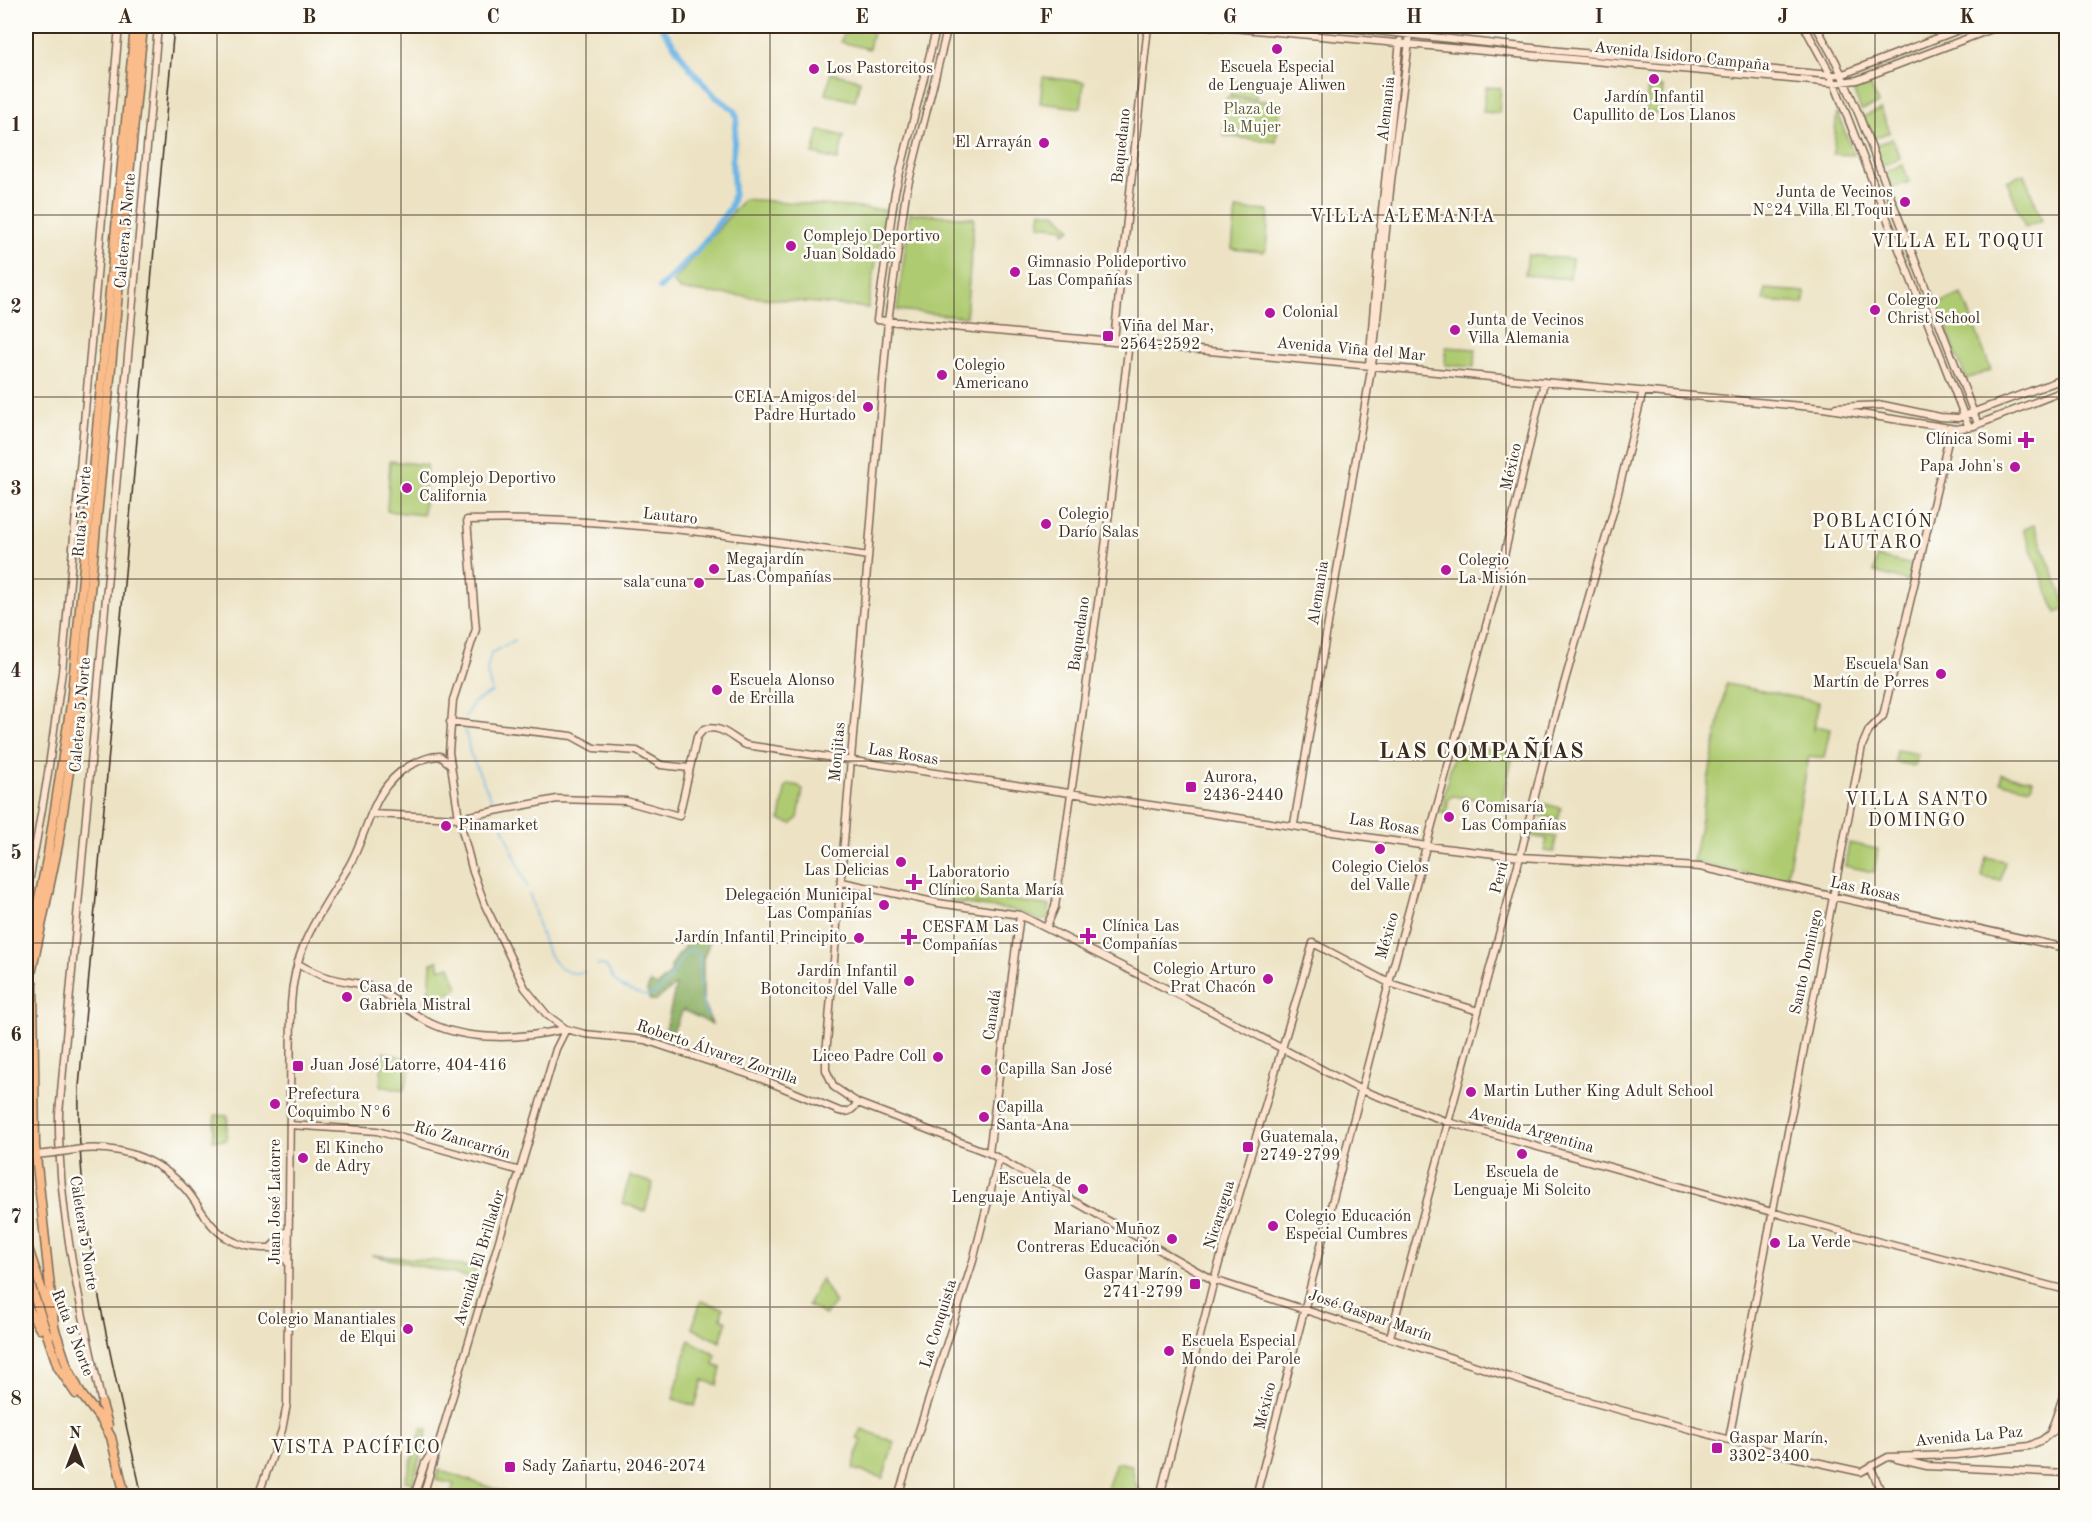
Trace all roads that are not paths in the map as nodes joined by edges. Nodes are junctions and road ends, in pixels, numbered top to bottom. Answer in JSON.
{"nodes":[{"id":1,"x":119,"y":26,"type":"edge"},
{"id":2,"x":135,"y":26,"type":"edge"},
{"id":3,"x":143,"y":26,"type":"edge"},
{"id":4,"x":158,"y":26,"type":"edge"},
{"id":5,"x":937,"y":26,"type":"edge"},
{"id":6,"x":948,"y":26,"type":"edge"},
{"id":7,"x":1148,"y":26,"type":"edge"},
{"id":8,"x":1209,"y":26,"type":"edge"},
{"id":9,"x":1331,"y":26,"type":"edge"},
{"id":10,"x":1804,"y":26,"type":"edge"},
{"id":11,"x":1816,"y":26,"type":"edge"},
{"id":12,"x":1969,"y":26,"type":"edge"},
{"id":13,"x":2000,"y":26,"type":"edge"},
{"id":14,"x":1402,"y":34,"type":"junction"},
{"id":15,"x":1410,"y":34,"type":"junction"},
{"id":16,"x":1407,"y":42,"type":"junction"},
{"id":17,"x":1400,"y":45,"type":"junction"},
{"id":18,"x":1841,"y":74,"type":"junction"},
{"id":19,"x":1831,"y":75,"type":"junction"},
{"id":20,"x":1845,"y":82,"type":"junction"},
{"id":21,"x":1834,"y":84,"type":"junction"},
{"id":22,"x":888,"y":321,"type":"junction"},
{"id":23,"x":1114,"y":340,"type":"junction"},
{"id":24,"x":1130,"y":342,"type":"junction"},
{"id":25,"x":1369,"y":365,"type":"junction"},
{"id":26,"x":2067,"y":378,"type":"edge"},
{"id":27,"x":1544,"y":382,"type":"junction"},
{"id":28,"x":2067,"y":390,"type":"edge"},
{"id":29,"x":1643,"y":391,"type":"junction"},
{"id":30,"x":1861,"y":405,"type":"junction"},
{"id":31,"x":1824,"y":408,"type":"junction"},
{"id":32,"x":1863,"y":413,"type":"junction"},
{"id":33,"x":1974,"y":414,"type":"junction"},
{"id":34,"x":1964,"y":417,"type":"junction"},
{"id":35,"x":1978,"y":424,"type":"junction"},
{"id":36,"x":1969,"y":428,"type":"junction"},
{"id":37,"x":1951,"y":429,"type":"junction"},
{"id":38,"x":467,"y":520,"type":"joint"},
{"id":39,"x":868,"y":556,"type":"junction"},
{"id":40,"x":450,"y":722,"type":"junction"},
{"id":41,"x":448,"y":744,"type":"junction"},
{"id":42,"x":436,"y":756,"type":"junction"},
{"id":43,"x":851,"y":760,"type":"junction"},
{"id":44,"x":451,"y":765,"type":"junction"},
{"id":45,"x":689,"y":768,"type":"junction"},
{"id":46,"x":1071,"y":794,"type":"junction"},
{"id":47,"x":371,"y":814,"type":"junction"},
{"id":48,"x":459,"y":818,"type":"junction"},
{"id":49,"x":1294,"y":824,"type":"junction"},
{"id":50,"x":1427,"y":846,"type":"junction"},
{"id":51,"x":1520,"y":857,"type":"junction"},
{"id":52,"x":842,"y":882,"type":"junction"},
{"id":53,"x":1834,"y":897,"type":"junction"},
{"id":54,"x":26,"y":900,"type":"edge"},
{"id":55,"x":1020,"y":915,"type":"junction"},
{"id":56,"x":1046,"y":928,"type":"junction"},
{"id":57,"x":33,"y":929,"type":"junction"},
{"id":58,"x":2067,"y":935,"type":"edge"},
{"id":59,"x":2065,"y":947,"type":"edge"},
{"id":60,"x":26,"y":948,"type":"edge"},
{"id":61,"x":36,"y":954,"type":"junction"},
{"id":62,"x":26,"y":962,"type":"edge"},
{"id":63,"x":297,"y":963,"type":"junction"},
{"id":64,"x":1389,"y":983,"type":"junction"},
{"id":65,"x":26,"y":998,"type":"edge"},
{"id":66,"x":1478,"y":1011,"type":"junction"},
{"id":67,"x":566,"y":1029,"type":"junction"},
{"id":68,"x":1283,"y":1049,"type":"junction"},
{"id":69,"x":1361,"y":1090,"type":"junction"},
{"id":70,"x":858,"y":1103,"type":"junction"},
{"id":71,"x":886,"y":1117,"type":"joint"},
{"id":72,"x":1449,"y":1122,"type":"junction"},
{"id":73,"x":290,"y":1125,"type":"junction"},
{"id":74,"x":989,"y":1153,"type":"junction"},
{"id":75,"x":30,"y":1156,"type":"edge"},
{"id":76,"x":999,"y":1158,"type":"junction"},
{"id":77,"x":520,"y":1171,"type":"junction"},
{"id":78,"x":1774,"y":1212,"type":"junction"},
{"id":79,"x":289,"y":1228,"type":"junction"},
{"id":80,"x":26,"y":1242,"type":"edge"},
{"id":81,"x":269,"y":1247,"type":"junction"},
{"id":82,"x":289,"y":1247,"type":"junction"},
{"id":83,"x":289,"y":1266,"type":"junction"},
{"id":84,"x":26,"y":1272,"type":"edge"},
{"id":85,"x":1214,"y":1280,"type":"junction"},
{"id":86,"x":2067,"y":1290,"type":"edge"},
{"id":87,"x":26,"y":1304,"type":"edge"},
{"id":88,"x":1305,"y":1308,"type":"junction"},
{"id":89,"x":55,"y":1334,"type":"junction"},
{"id":90,"x":1390,"y":1336,"type":"junction"},
{"id":91,"x":52,"y":1351,"type":"junction"},
{"id":92,"x":2067,"y":1388,"type":"edge"},
{"id":93,"x":102,"y":1404,"type":"joint"},
{"id":94,"x":2067,"y":1422,"type":"edge"},
{"id":95,"x":2049,"y":1434,"type":"junction"},
{"id":96,"x":111,"y":1437,"type":"junction"},
{"id":97,"x":1729,"y":1439,"type":"junction"},
{"id":98,"x":440,"y":1441,"type":"junction"},
{"id":99,"x":1893,"y":1457,"type":"junction"},
{"id":100,"x":1871,"y":1468,"type":"junction"},
{"id":101,"x":2067,"y":1473,"type":"edge"},
{"id":102,"x":123,"y":1497,"type":"edge"},
{"id":103,"x":258,"y":1497,"type":"edge"},
{"id":104,"x":414,"y":1497,"type":"edge"},
{"id":105,"x":423,"y":1497,"type":"edge"},
{"id":106,"x":898,"y":1497,"type":"edge"},
{"id":107,"x":1160,"y":1497,"type":"edge"},
{"id":108,"x":1256,"y":1497,"type":"edge"},
{"id":109,"x":1883,"y":1497,"type":"edge"}],
"edges":[{"from":1,"to":54,"type":"street","name":"Caletera 5 Norte"},
{"from":2,"to":57,"type":"highway","name":"Ruta 5 Norte"},
{"from":3,"to":61,"type":"highway","name":"Ruta 5 Norte"},
{"from":4,"to":93,"type":"street","name":"Caletera 5 Norte"},
{"from":5,"to":22,"type":"street","name":"Avenida Viña del Mar"},
{"from":6,"to":22,"type":"street","name":"Monjitas"},
{"from":7,"to":23,"type":"street","name":"Baquedano"},
{"from":8,"to":17,"type":"street","name":"Avenida Isidoro Campaña"},
{"from":9,"to":14,"type":"street","name":"Avenida Isidoro Campaña"},
{"from":10,"to":19,"type":"street"},
{"from":11,"to":18,"type":"street"},
{"from":12,"to":18,"type":"street","name":"Avenida Isidoro Campaña"},
{"from":13,"to":20,"type":"street","name":"Avenida Isidoro Campaña"},
{"from":14,"to":15,"type":"street","name":"Avenida Isidoro Campaña"},
{"from":14,"to":17,"type":"street","name":"Alemania"},
{"from":15,"to":16,"type":"street","name":"Alemania"},
{"from":15,"to":19,"type":"street","name":"Avenida Isidoro Campaña"},
{"from":16,"to":17,"type":"street","name":"Avenida Isidoro Campaña"},
{"from":16,"to":21,"type":"street","name":"Avenida Isidoro Campaña"},
{"from":16,"to":25,"type":"street","name":"Alemania"},
{"from":17,"to":25,"type":"street","name":"Alemania"},
{"from":18,"to":19,"type":"street","name":"Avenida Isidoro Campaña"},
{"from":18,"to":20,"type":"street"},
{"from":19,"to":21,"type":"street"},
{"from":20,"to":21,"type":"street","name":"Avenida Isidoro Campaña"},
{"from":20,"to":33,"type":"street"},
{"from":21,"to":34,"type":"street"},
{"from":22,"to":23,"type":"street","name":"Avenida Viña del Mar"},
{"from":22,"to":39,"type":"street","name":"Monjitas"},
{"from":23,"to":24,"type":"street","name":"Avenida Viña del Mar"},
{"from":24,"to":25,"type":"street","name":"Avenida Viña del Mar"},
{"from":24,"to":46,"type":"street","name":"Baquedano"},
{"from":25,"to":27,"type":"street","name":"Avenida Viña del Mar"},
{"from":25,"to":49,"type":"street","name":"Alemania"},
{"from":26,"to":33,"type":"street","name":"Avenida Viña del Mar"},
{"from":27,"to":29,"type":"street","name":"Avenida Viña del Mar"},
{"from":27,"to":50,"type":"street","name":"México"},
{"from":28,"to":35,"type":"street","name":"Avenida Viña del Mar"},
{"from":29,"to":31,"type":"street","name":"Avenida Viña del Mar"},
{"from":29,"to":51,"type":"street","name":"Perú"},
{"from":30,"to":31,"type":"street","name":"Avenida Viña del Mar"},
{"from":30,"to":32,"type":"street"},
{"from":30,"to":34,"type":"street","name":"Avenida Viña del Mar"},
{"from":31,"to":32,"type":"street","name":"Avenida Viña del Mar"},
{"from":32,"to":37,"type":"street","name":"Avenida Viña del Mar"},
{"from":33,"to":34,"type":"street","name":"Avenida Viña del Mar"},
{"from":33,"to":35,"type":"street"},
{"from":34,"to":36,"type":"street"},
{"from":35,"to":36,"type":"street","name":"Avenida Viña del Mar"},
{"from":36,"to":37,"type":"street","name":"Avenida Viña del Mar"},
{"from":37,"to":53,"type":"street","name":"Santo Domingo"},
{"from":38,"to":39,"type":"street","name":"Lautaro"},
{"from":38,"to":40,"type":"street","name":"Roberto Álvarez Zorrilla"},
{"from":39,"to":43,"type":"street","name":"Monjitas"},
{"from":40,"to":41,"type":"street","name":"Roberto Álvarez Zorrilla"},
{"from":40,"to":45,"type":"street"},
{"from":41,"to":42,"type":"street"},
{"from":41,"to":44,"type":"street","name":"Roberto Álvarez Zorrilla"},
{"from":42,"to":44,"type":"street"},
{"from":42,"to":47,"type":"street","name":"Juan José Latorre"},
{"from":43,"to":45,"type":"street","name":"Las Rosas"},
{"from":43,"to":46,"type":"street","name":"Las Rosas"},
{"from":43,"to":52,"type":"street","name":"Monjitas"},
{"from":44,"to":48,"type":"street","name":"Roberto Álvarez Zorrilla"},
{"from":45,"to":48,"type":"street"},
{"from":46,"to":49,"type":"street","name":"Las Rosas"},
{"from":46,"to":56,"type":"street","name":"Baquedano"},
{"from":47,"to":48,"type":"street"},
{"from":47,"to":63,"type":"street","name":"Juan José Latorre"},
{"from":48,"to":67,"type":"street","name":"Roberto Álvarez Zorrilla"},
{"from":49,"to":50,"type":"street","name":"Las Rosas"},
{"from":50,"to":51,"type":"street","name":"Las Rosas"},
{"from":50,"to":64,"type":"street","name":"México"},
{"from":51,"to":53,"type":"street","name":"Las Rosas"},
{"from":51,"to":66,"type":"street","name":"Perú"},
{"from":52,"to":55,"type":"street","name":"Avenida Argentina"},
{"from":52,"to":70,"type":"street","name":"Monjitas"},
{"from":53,"to":59,"type":"street","name":"Las Rosas"},
{"from":53,"to":78,"type":"street","name":"Santo Domingo"},
{"from":55,"to":56,"type":"street","name":"Avenida Argentina"},
{"from":55,"to":74,"type":"street","name":"Canadá"},
{"from":56,"to":68,"type":"street","name":"Avenida Argentina"},
{"from":57,"to":60,"type":"highway"},
{"from":57,"to":62,"type":"highway","name":"Ruta 5 Norte"},
{"from":58,"to":59,"type":"street"},
{"from":61,"to":65,"type":"highway","name":"Ruta 5 Norte"},
{"from":61,"to":75,"type":"highway"},
{"from":63,"to":67,"type":"street"},
{"from":63,"to":73,"type":"street","name":"Juan José Latorre"},
{"from":64,"to":66,"type":"street"},
{"from":64,"to":68,"type":"street","name":"Nicaragua"},
{"from":64,"to":69,"type":"street","name":"México"},
{"from":66,"to":72,"type":"street","name":"Perú"},
{"from":67,"to":70,"type":"street","name":"Roberto Álvarez Zorrilla"},
{"from":67,"to":77,"type":"street","name":"Avenida El Brillador"},
{"from":68,"to":69,"type":"street","name":"Avenida Argentina"},
{"from":68,"to":85,"type":"street","name":"Nicaragua"},
{"from":69,"to":72,"type":"street","name":"Avenida Argentina"},
{"from":69,"to":88,"type":"street","name":"México"},
{"from":70,"to":71,"type":"street","name":"Monjitas"},
{"from":71,"to":74,"type":"street","name":"José Gaspar Marín"},
{"from":72,"to":78,"type":"street","name":"Avenida Argentina"},
{"from":72,"to":90,"type":"street","name":"Perú"},
{"from":73,"to":77,"type":"street","name":"Río Zancarrón"},
{"from":73,"to":79,"type":"street","name":"Juan José Latorre"},
{"from":74,"to":76,"type":"street","name":"José Gaspar Marín"},
{"from":75,"to":81,"type":"street","bridge":true},
{"from":75,"to":89,"type":"highway"},
{"from":76,"to":85,"type":"street","name":"José Gaspar Marín"},
{"from":76,"to":106,"type":"street","name":"La Conquista"},
{"from":77,"to":98,"type":"street","name":"Avenida El Brillador"},
{"from":78,"to":86,"type":"street","name":"Avenida Argentina"},
{"from":78,"to":97,"type":"street","name":"Santo Domingo"},
{"from":79,"to":81,"type":"street"},
{"from":79,"to":82,"type":"street","name":"Juan José Latorre"},
{"from":80,"to":89,"type":"highway","name":"Ruta 5 Norte"},
{"from":81,"to":82,"type":"street"},
{"from":81,"to":83,"type":"street"},
{"from":82,"to":83,"type":"street","name":"Juan José Latorre"},
{"from":83,"to":103,"type":"street","name":"Juan José Latorre"},
{"from":84,"to":91,"type":"highway","name":"Ruta 5 Norte"},
{"from":85,"to":88,"type":"street","name":"José Gaspar Marín"},
{"from":85,"to":107,"type":"street","name":"Nicaragua"},
{"from":87,"to":91,"type":"highway"},
{"from":88,"to":90,"type":"street","name":"José Gaspar Marín"},
{"from":88,"to":108,"type":"street","name":"México"},
{"from":89,"to":96,"type":"highway","name":"Ruta 5 Norte"},
{"from":90,"to":97,"type":"street","name":"José Gaspar Marín"},
{"from":91,"to":102,"type":"highway","name":"Ruta 5 Norte"},
{"from":92,"to":95,"type":"street"},
{"from":93,"to":96,"type":"highway"},
{"from":94,"to":95,"type":"street","name":"Avenida La Paz"},
{"from":95,"to":99,"type":"street","name":"Avenida La Paz"},
{"from":96,"to":102,"type":"highway","name":"Ruta 5 Norte"},
{"from":97,"to":100,"type":"street","name":"José Gaspar Marín"},
{"from":98,"to":104,"type":"street"},
{"from":98,"to":105,"type":"street","name":"Avenida El Brillador"},
{"from":99,"to":100,"type":"street","name":"Avenida La Paz"},
{"from":99,"to":101,"type":"street"},
{"from":100,"to":109,"type":"street"}]}
